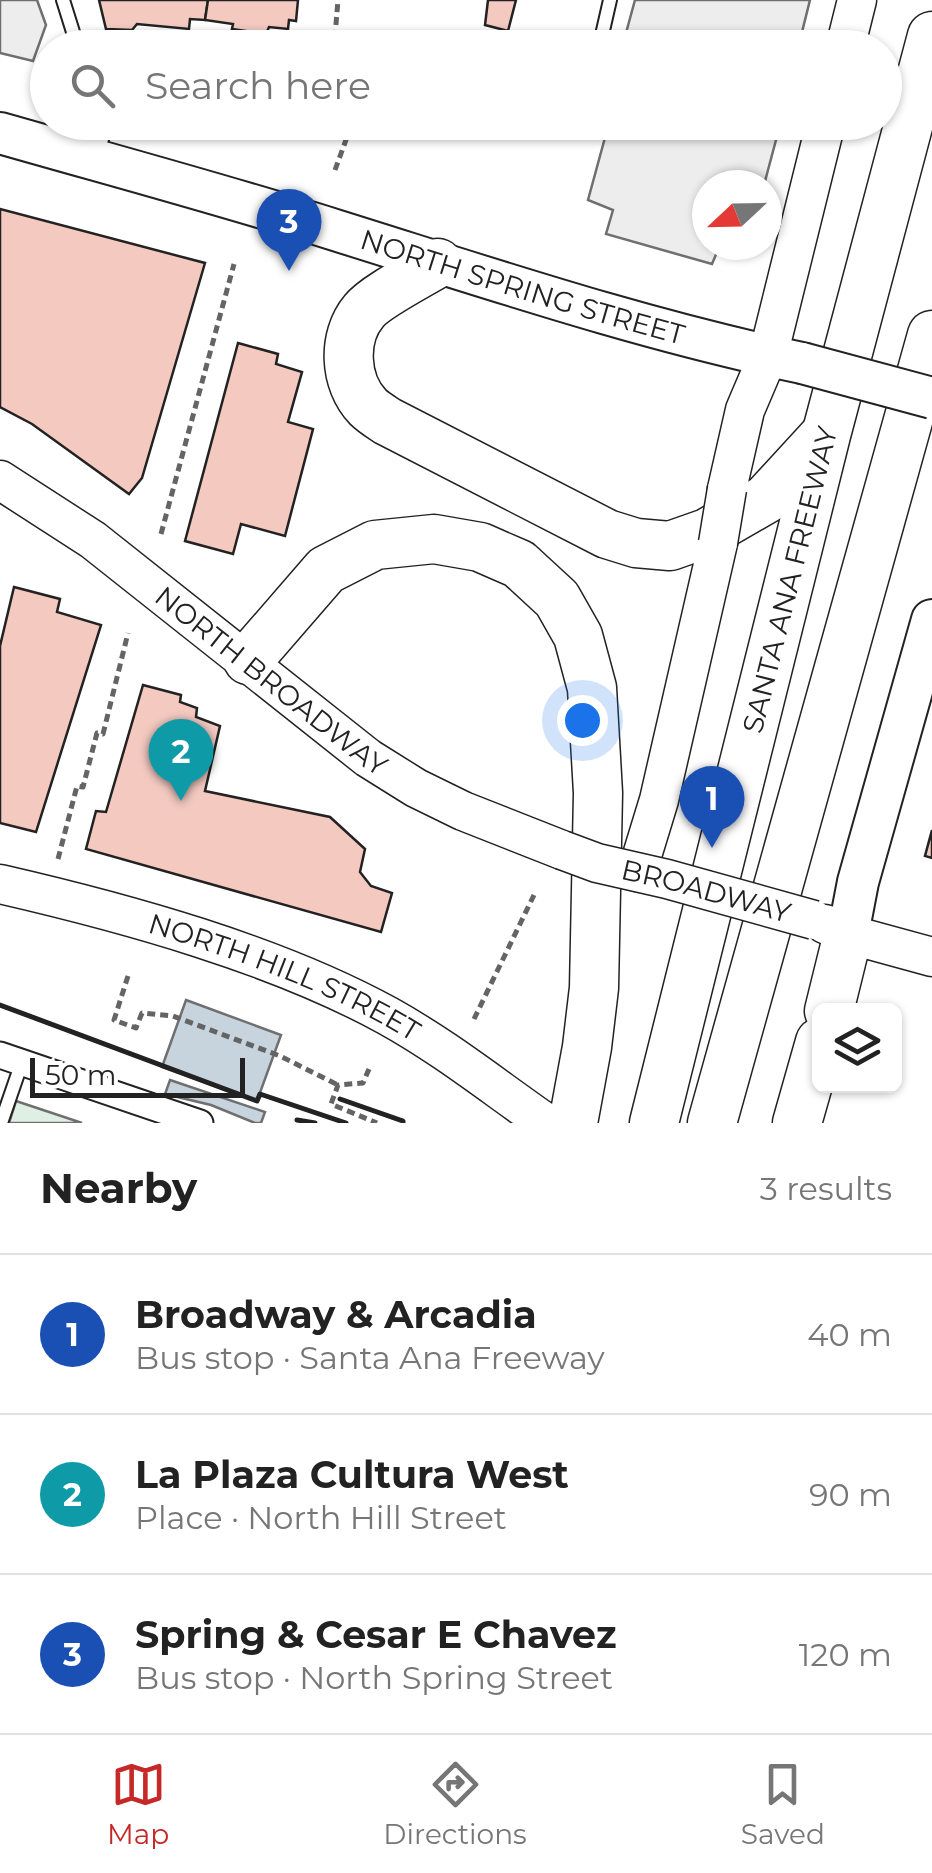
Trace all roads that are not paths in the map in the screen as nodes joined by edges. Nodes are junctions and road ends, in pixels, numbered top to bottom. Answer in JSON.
{"nodes":[{"id":1,"x":63,"y":0,"type":"edge"},
{"id":2,"x":610,"y":0,"type":"edge"},
{"id":3,"x":857,"y":0,"type":"edge"},
{"id":4,"x":71,"y":30,"type":"edge"},
{"id":5,"x":603,"y":30,"type":"edge"},
{"id":6,"x":850,"y":30,"type":"edge"},
{"id":7,"x":932,"y":36,"type":"edge"},
{"id":8,"x":0,"y":132,"type":"edge"},
{"id":9,"x":30,"y":135,"type":"edge"},
{"id":10,"x":95,"y":140,"type":"edge"},
{"id":11,"x":823,"y":140,"type":"edge"},
{"id":12,"x":438,"y":264,"type":"junction"},
{"id":13,"x":932,"y":335,"type":"edge"},
{"id":14,"x":785,"y":359,"type":"junction"},
{"id":15,"x":932,"y":398,"type":"edge"},
{"id":16,"x":826,"y":435,"type":"junction"},
{"id":17,"x":0,"y":480,"type":"edge"},
{"id":18,"x":932,"y":620,"type":"edge"},
{"id":19,"x":248,"y":660,"type":"junction"},
{"id":20,"x":562,"y":850,"type":"joint"},
{"id":21,"x":637,"y":872,"type":"junction"},
{"id":22,"x":0,"y":884,"type":"edge"},
{"id":23,"x":831,"y":927,"type":"junction"},
{"id":24,"x":932,"y":957,"type":"edge"},
{"id":25,"x":829,"y":1003,"type":"edge"},
{"id":26,"x":11,"y":1058,"type":"edge"},
{"id":27,"x":812,"y":1070,"type":"edge"},
{"id":28,"x":533,"y":1114,"type":"edge"},
{"id":29,"x":1,"y":1123,"type":"edge"},
{"id":30,"x":200,"y":1123,"type":"edge"},
{"id":31,"x":572,"y":1123,"type":"edge"},
{"id":32,"x":654,"y":1123,"type":"edge"},
{"id":33,"x":712,"y":1123,"type":"edge"},
{"id":34,"x":797,"y":1123,"type":"edge"}],
"edges":[{"from":1,"to":4,"type":"lane"},
{"from":2,"to":5,"type":"lane"},
{"from":3,"to":6,"type":"main road"},
{"from":7,"to":16,"type":"highway","name":"SANTA ANA FREEWAY"},
{"from":8,"to":9,"type":"main road","name":"NORTH SPRING STREET"},
{"from":10,"to":12,"type":"main road","name":"NORTH SPRING STREET"},
{"from":11,"to":14,"type":"main road"},
{"from":12,"to":14,"type":"main road","name":"NORTH SPRING STREET"},
{"from":12,"to":16,"type":"highway"},
{"from":13,"to":33,"type":"highway"},
{"from":14,"to":15,"type":"main road","name":"NORTH SPRING STREET","bridge":true},
{"from":14,"to":21,"type":"main road","bridge":true},
{"from":16,"to":32,"type":"highway","name":"SANTA ANA FREEWAY"},
{"from":17,"to":19,"type":"main road","name":"NORTH BROADWAY"},
{"from":18,"to":23,"type":"main road"},
{"from":19,"to":20,"type":"main road","name":"NORTH BROADWAY"},
{"from":19,"to":31,"type":"highway"},
{"from":20,"to":21,"type":"main road","name":"BROADWAY","bridge":true},
{"from":21,"to":23,"type":"main road","name":"BROADWAY","bridge":true},
{"from":22,"to":28,"type":"main road","name":"NORTH HILL STREET"},
{"from":23,"to":24,"type":"main road"},
{"from":23,"to":25,"type":"highway"},
{"from":26,"to":29,"type":"lane"},
{"from":26,"to":30,"type":"street"},
{"from":27,"to":34,"type":"highway"}]}
